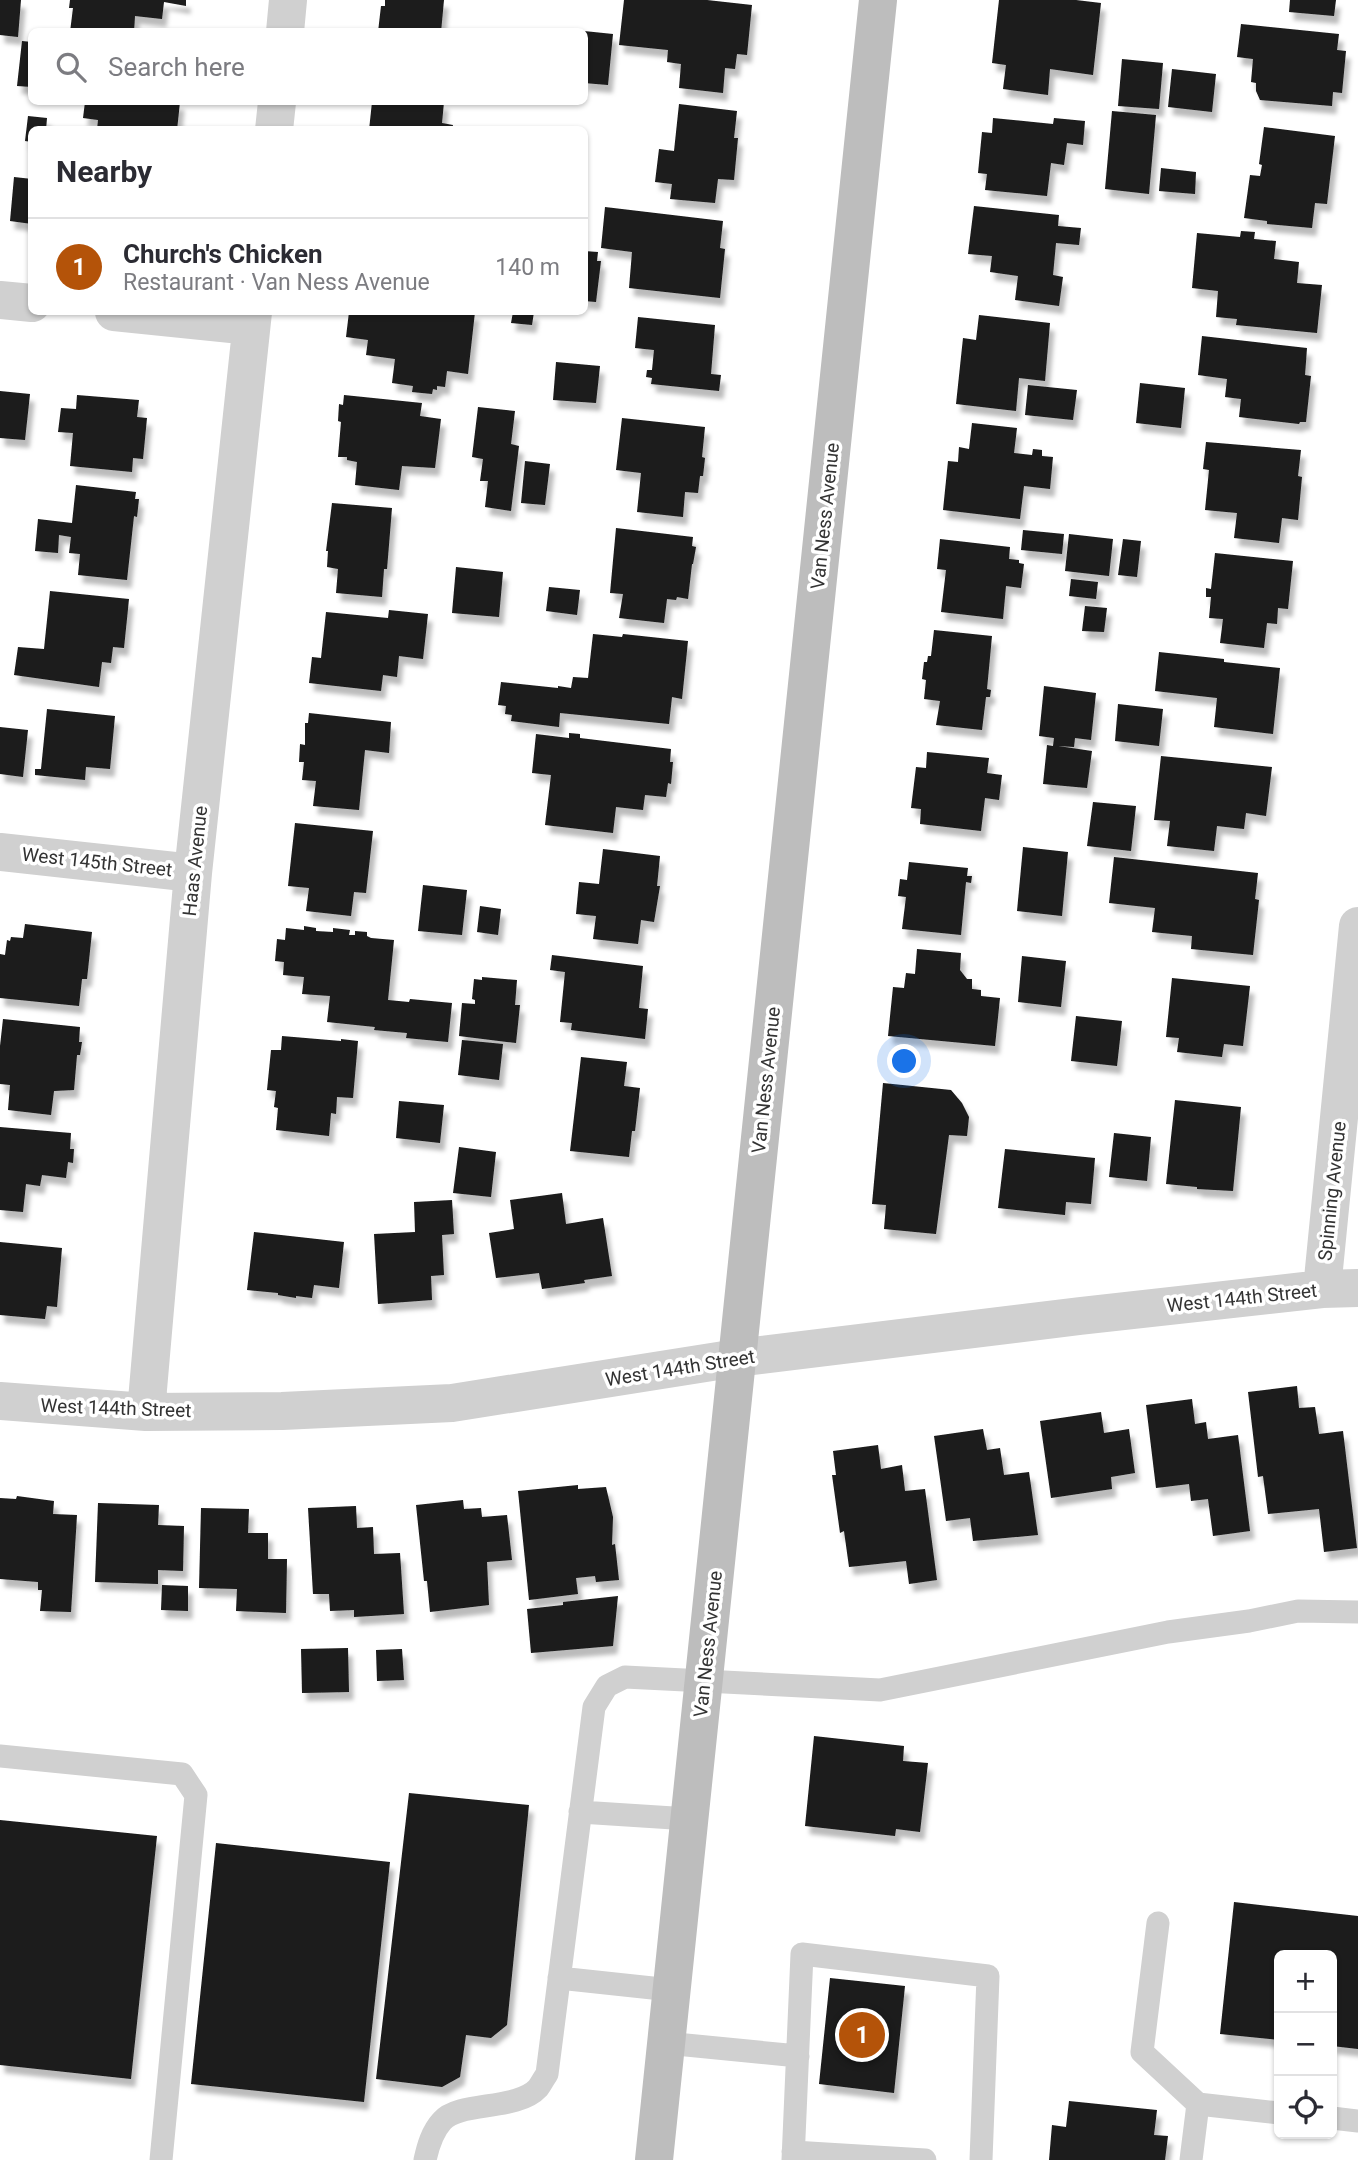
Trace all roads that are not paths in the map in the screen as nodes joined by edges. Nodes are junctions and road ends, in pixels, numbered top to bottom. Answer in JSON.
{"nodes":[{"id":1,"x":288,"y":0,"type":"edge"},
{"id":2,"x":878,"y":0,"type":"edge"},
{"id":3,"x":285,"y":28,"type":"edge"},
{"id":4,"x":277,"y":105,"type":"edge"},
{"id":5,"x":274,"y":126,"type":"edge"},
{"id":6,"x":0,"y":300,"type":"edge"},
{"id":7,"x":28,"y":303,"type":"edge"},
{"id":8,"x":173,"y":315,"type":"edge"},
{"id":9,"x":252,"y":319,"type":"edge"},
{"id":10,"x":0,"y":852,"type":"edge"},
{"id":11,"x":193,"y":873,"type":"junction"},
{"id":12,"x":1358,"y":926,"type":"edge"},
{"id":13,"x":1340,"y":1289,"type":"edge"},
{"id":14,"x":737,"y":1358,"type":"junction"},
{"id":15,"x":0,"y":1401,"type":"edge"},
{"id":16,"x":146,"y":1412,"type":"junction"},
{"id":17,"x":1358,"y":1612,"type":"edge"},
{"id":18,"x":704,"y":1681,"type":"junction"},
{"id":19,"x":0,"y":1756,"type":"edge"},
{"id":20,"x":580,"y":1812,"type":"junction"},
{"id":21,"x":689,"y":1819,"type":"junction"},
{"id":22,"x":1158,"y":1923,"type":"dead end"},
{"id":23,"x":559,"y":1978,"type":"junction"},
{"id":24,"x":671,"y":1990,"type":"junction"},
{"id":25,"x":666,"y":2043,"type":"junction"},
{"id":26,"x":798,"y":2056,"type":"junction"},
{"id":27,"x":1198,"y":2104,"type":"junction"},
{"id":28,"x":1274,"y":2112,"type":"edge"},
{"id":29,"x":1337,"y":2119,"type":"edge"},
{"id":30,"x":1358,"y":2121,"type":"edge"},
{"id":31,"x":793,"y":2156,"type":"edge"},
{"id":32,"x":161,"y":2160,"type":"edge"},
{"id":33,"x":425,"y":2160,"type":"edge"},
{"id":34,"x":654,"y":2160,"type":"edge"},
{"id":35,"x":925,"y":2160,"type":"edge"},
{"id":36,"x":981,"y":2160,"type":"edge"},
{"id":37,"x":1191,"y":2160,"type":"edge"}],
"edges":[{"from":1,"to":3,"type":"street"},
{"from":2,"to":14,"type":"main road","name":"Van Ness Avenue"},
{"from":4,"to":5,"type":"street"},
{"from":6,"to":7,"type":"street"},
{"from":8,"to":9,"type":"street"},
{"from":9,"to":11,"type":"street","name":"Haas Avenue"},
{"from":10,"to":11,"type":"street","name":"West 145th Street"},
{"from":11,"to":16,"type":"street","name":"Haas Avenue"},
{"from":12,"to":13,"type":"street","name":"Spinning Avenue"},
{"from":13,"to":14,"type":"street","name":"West 144th Street"},
{"from":14,"to":16,"type":"street","name":"West 144th Street"},
{"from":14,"to":18,"type":"main road","name":"Van Ness Avenue"},
{"from":15,"to":16,"type":"street","name":"West 144th Street"},
{"from":17,"to":18,"type":"lane"},
{"from":18,"to":20,"type":"lane"},
{"from":18,"to":21,"type":"main road","name":"Van Ness Avenue"},
{"from":19,"to":32,"type":"lane"},
{"from":20,"to":21,"type":"lane"},
{"from":20,"to":23,"type":"lane"},
{"from":21,"to":24,"type":"main road","name":"Van Ness Avenue"},
{"from":22,"to":27,"type":"lane"},
{"from":23,"to":24,"type":"lane"},
{"from":23,"to":33,"type":"lane"},
{"from":24,"to":25,"type":"main road","name":"Van Ness Avenue"},
{"from":25,"to":26,"type":"lane"},
{"from":25,"to":34,"type":"main road","name":"Van Ness Avenue"},
{"from":26,"to":31,"type":"lane"},
{"from":26,"to":36,"type":"lane"},
{"from":27,"to":28,"type":"lane"},
{"from":27,"to":37,"type":"lane"},
{"from":29,"to":30,"type":"lane"},
{"from":31,"to":35,"type":"lane"}]}
